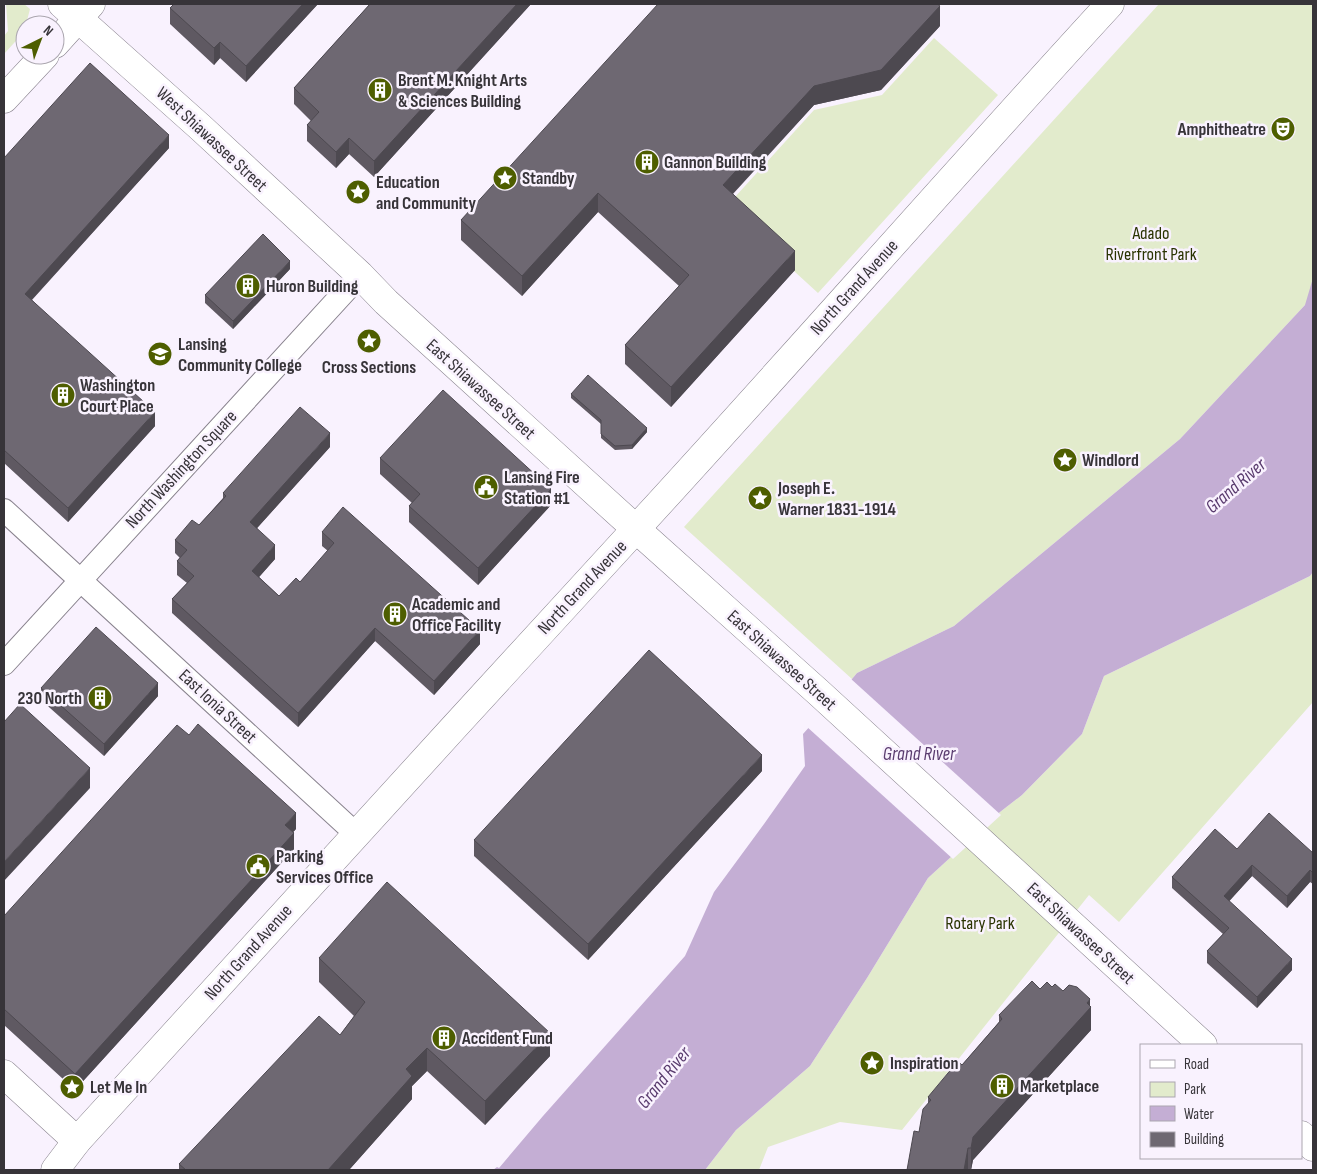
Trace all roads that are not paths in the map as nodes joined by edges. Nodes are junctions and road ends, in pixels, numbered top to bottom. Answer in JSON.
{"nodes":[{"id":1,"x":1110,"y":4,"type":"edge"},
{"id":2,"x":77,"y":9,"type":"edge"},
{"id":3,"x":65,"y":28,"type":"edge"},
{"id":4,"x":35,"y":65,"type":"edge"},
{"id":5,"x":4,"y":99,"type":"edge"},
{"id":6,"x":360,"y":275,"type":"junction"},
{"id":7,"x":4,"y":510,"type":"edge"},
{"id":8,"x":636,"y":529,"type":"junction"},
{"id":9,"x":80,"y":579,"type":"junction"},
{"id":10,"x":4,"y":664,"type":"edge"},
{"id":11,"x":356,"y":834,"type":"junction"},
{"id":12,"x":1202,"y":1044,"type":"edge"},
{"id":13,"x":4,"y":1074,"type":"edge"},
{"id":14,"x":1302,"y":1136,"type":"edge"},
{"id":15,"x":77,"y":1141,"type":"junction"},
{"id":16,"x":1313,"y":1147,"type":"edge"},
{"id":17,"x":55,"y":1170,"type":"edge"}],
"edges":[{"from":1,"to":8,"type":"street","name":"North Grand Avenue"},
{"from":2,"to":3,"type":"street"},
{"from":2,"to":6,"type":"street","name":"West Shiawassee Street"},
{"from":4,"to":5,"type":"street"},
{"from":6,"to":8,"type":"street","name":"East Shiawassee Street"},
{"from":6,"to":9,"type":"street","name":"North Washington Square"},
{"from":7,"to":9,"type":"street","name":"East Ionia Street"},
{"from":8,"to":11,"type":"street","name":"North Grand Avenue"},
{"from":8,"to":12,"type":"street","name":"East Shiawassee Street"},
{"from":9,"to":10,"type":"street","name":"North Washington Square"},
{"from":9,"to":11,"type":"street","name":"East Ionia Street"},
{"from":11,"to":15,"type":"street","name":"North Grand Avenue"},
{"from":13,"to":15,"type":"street"},
{"from":14,"to":16,"type":"street"},
{"from":15,"to":17,"type":"street","name":"North Grand Avenue"}]}
